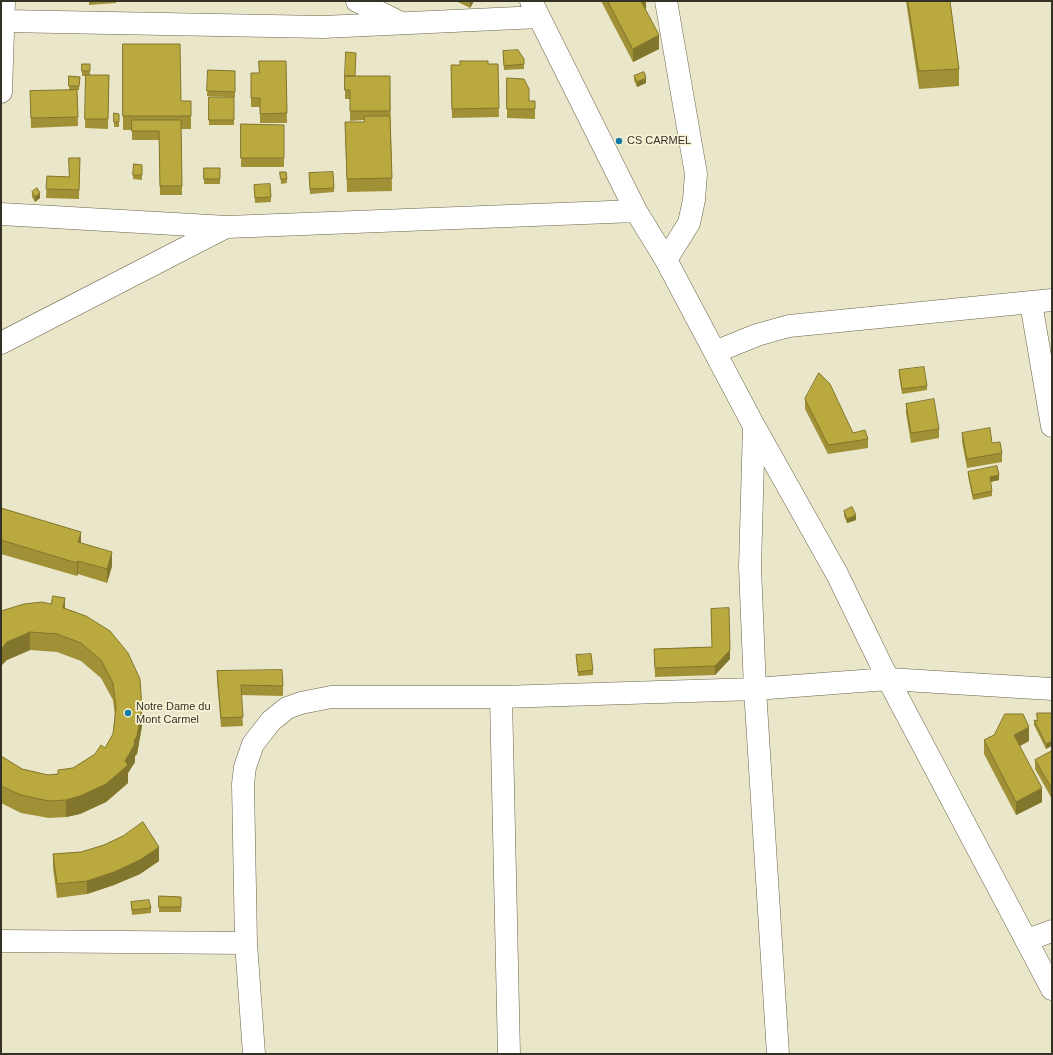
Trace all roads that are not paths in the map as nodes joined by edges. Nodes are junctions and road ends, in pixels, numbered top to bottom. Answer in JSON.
{"nodes":[{"id":1,"x":358,"y":1,"type":"edge"},
{"id":2,"x":666,"y":1,"type":"edge"},
{"id":3,"x":535,"y":9,"type":"edge"},
{"id":4,"x":4,"y":11,"type":"edge"},
{"id":5,"x":402,"y":24,"type":"junction"},
{"id":6,"x":1,"y":92,"type":"edge"},
{"id":7,"x":636,"y":211,"type":"junction"},
{"id":8,"x":1,"y":214,"type":"edge"},
{"id":9,"x":227,"y":227,"type":"junction"},
{"id":10,"x":666,"y":260,"type":"junction"},
{"id":11,"x":1042,"y":302,"type":"edge"},
{"id":12,"x":1,"y":343,"type":"edge"},
{"id":13,"x":715,"y":352,"type":"junction"},
{"id":14,"x":754,"y":426,"type":"junction"},
{"id":15,"x":1052,"y":426,"type":"edge"},
{"id":16,"x":888,"y":679,"type":"junction"},
{"id":17,"x":755,"y":688,"type":"junction"},
{"id":18,"x":1052,"y":689,"type":"edge"},
{"id":19,"x":501,"y":697,"type":"junction"},
{"id":20,"x":1052,"y":931,"type":"edge"},
{"id":21,"x":1027,"y":940,"type":"junction"},
{"id":22,"x":1,"y":941,"type":"edge"},
{"id":23,"x":246,"y":943,"type":"junction"},
{"id":24,"x":1052,"y":989,"type":"edge"},
{"id":25,"x":254,"y":1054,"type":"edge"},
{"id":26,"x":509,"y":1054,"type":"edge"},
{"id":27,"x":778,"y":1054,"type":"edge"}],
"edges":[{"from":1,"to":5,"type":"street"},
{"from":2,"to":10,"type":"street"},
{"from":3,"to":5,"type":"street"},
{"from":3,"to":7,"type":"street"},
{"from":4,"to":5,"type":"street"},
{"from":4,"to":6,"type":"street"},
{"from":7,"to":9,"type":"street"},
{"from":7,"to":10,"type":"street"},
{"from":8,"to":9,"type":"street"},
{"from":9,"to":12,"type":"street"},
{"from":10,"to":13,"type":"street"},
{"from":11,"to":13,"type":"street"},
{"from":11,"to":15,"type":"street"},
{"from":13,"to":14,"type":"street"},
{"from":14,"to":16,"type":"street"},
{"from":14,"to":17,"type":"street"},
{"from":16,"to":17,"type":"street"},
{"from":16,"to":18,"type":"street"},
{"from":16,"to":21,"type":"street"},
{"from":17,"to":19,"type":"street"},
{"from":17,"to":27,"type":"street"},
{"from":19,"to":23,"type":"street"},
{"from":19,"to":26,"type":"street"},
{"from":20,"to":21,"type":"street"},
{"from":21,"to":24,"type":"street"},
{"from":22,"to":23,"type":"street"},
{"from":23,"to":25,"type":"street"}]}
